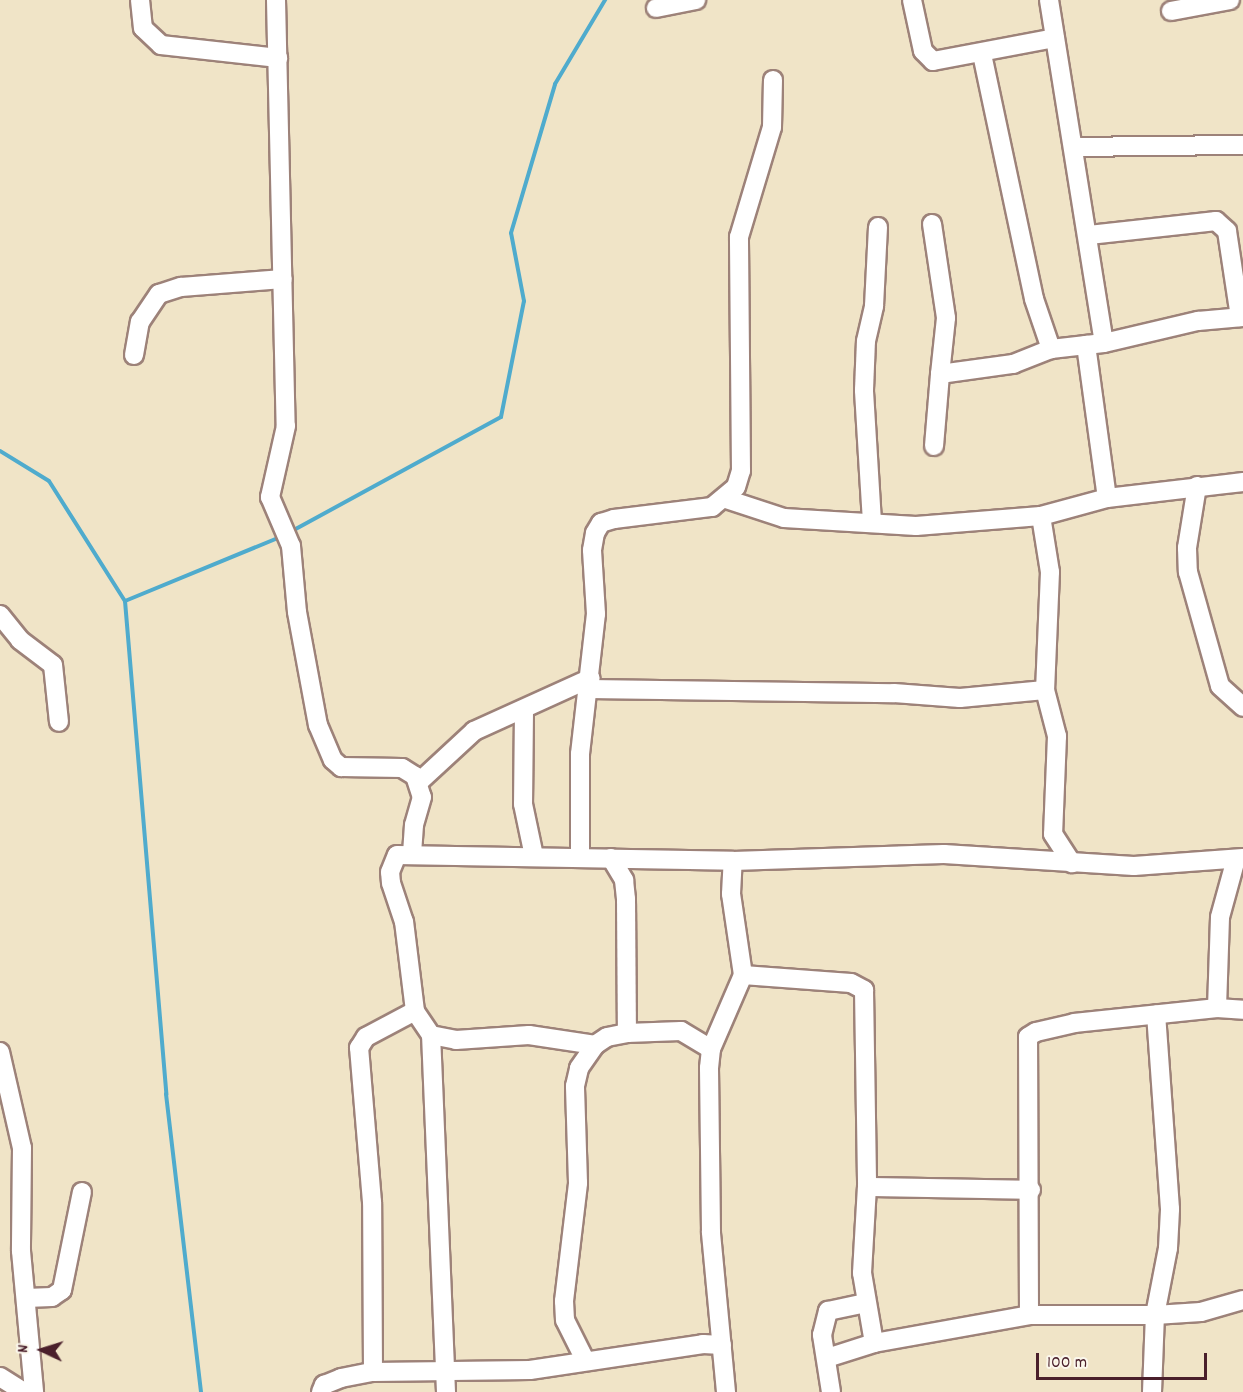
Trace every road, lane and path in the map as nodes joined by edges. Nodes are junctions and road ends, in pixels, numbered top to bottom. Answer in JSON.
{"nodes":[{"id":1,"x":140,"y":0,"type":"edge"},
{"id":2,"x":276,"y":0,"type":"edge"},
{"id":3,"x":696,"y":0,"type":"edge"},
{"id":4,"x":912,"y":0,"type":"edge"},
{"id":5,"x":1049,"y":0,"type":"edge"},
{"id":6,"x":1230,"y":0,"type":"edge"},
{"id":7,"x":656,"y":8,"type":"dead end"},
{"id":8,"x":1171,"y":11,"type":"dead end"},
{"id":9,"x":1055,"y":38,"type":"junction"},
{"id":10,"x":982,"y":54,"type":"junction"},
{"id":11,"x":278,"y":58,"type":"junction"},
{"id":12,"x":773,"y":80,"type":"dead end"},
{"id":13,"x":1243,"y":145,"type":"edge"},
{"id":14,"x":1073,"y":147,"type":"junction"},
{"id":15,"x":932,"y":224,"type":"dead end"},
{"id":16,"x":878,"y":227,"type":"dead end"},
{"id":17,"x":1089,"y":235,"type":"junction"},
{"id":18,"x":283,"y":279,"type":"junction"},
{"id":19,"x":1241,"y":317,"type":"edge"},
{"id":20,"x":1095,"y":344,"type":"junction"},
{"id":21,"x":1051,"y":349,"type":"junction"},
{"id":22,"x":134,"y":355,"type":"dead end"},
{"id":23,"x":940,"y":374,"type":"junction"},
{"id":24,"x":934,"y":446,"type":"dead end"},
{"id":25,"x":1243,"y":482,"type":"edge"},
{"id":26,"x":1197,"y":486,"type":"junction"},
{"id":27,"x":1107,"y":498,"type":"junction"},
{"id":28,"x":726,"y":499,"type":"junction"},
{"id":29,"x":1041,"y":516,"type":"junction"},
{"id":30,"x":872,"y":522,"type":"junction"},
{"id":31,"x":0,"y":615,"type":"edge"},
{"id":32,"x":590,"y":683,"type":"junction"},
{"id":33,"x":1045,"y":690,"type":"junction"},
{"id":34,"x":1243,"y":707,"type":"edge"},
{"id":35,"x":524,"y":711,"type":"junction"},
{"id":36,"x":59,"y":722,"type":"dead end"},
{"id":37,"x":419,"y":782,"type":"junction"},
{"id":38,"x":412,"y":853,"type":"junction"},
{"id":39,"x":534,"y":856,"type":"junction"},
{"id":40,"x":580,"y":857,"type":"junction"},
{"id":41,"x":611,"y":858,"type":"junction"},
{"id":42,"x":1239,"y":858,"type":"edge"},
{"id":43,"x":734,"y":861,"type":"junction"},
{"id":44,"x":1072,"y":863,"type":"junction"},
{"id":45,"x":743,"y":975,"type":"junction"},
{"id":46,"x":1217,"y":1008,"type":"junction"},
{"id":47,"x":1243,"y":1010,"type":"edge"},
{"id":48,"x":415,"y":1011,"type":"junction"},
{"id":49,"x":1156,"y":1015,"type":"junction"},
{"id":50,"x":627,"y":1033,"type":"junction"},
{"id":51,"x":431,"y":1035,"type":"junction"},
{"id":52,"x":595,"y":1045,"type":"junction"},
{"id":53,"x":711,"y":1049,"type":"junction"},
{"id":54,"x":0,"y":1052,"type":"edge"},
{"id":55,"x":867,"y":1186,"type":"junction"},
{"id":56,"x":1031,"y":1190,"type":"junction"},
{"id":57,"x":82,"y":1192,"type":"dead end"},
{"id":58,"x":26,"y":1299,"type":"junction"},
{"id":59,"x":1243,"y":1300,"type":"edge"},
{"id":60,"x":864,"y":1303,"type":"junction"},
{"id":61,"x":1029,"y":1315,"type":"junction"},
{"id":62,"x":1155,"y":1315,"type":"junction"},
{"id":63,"x":874,"y":1343,"type":"junction"},
{"id":64,"x":722,"y":1345,"type":"junction"},
{"id":65,"x":827,"y":1358,"type":"junction"},
{"id":66,"x":585,"y":1360,"type":"junction"},
{"id":67,"x":373,"y":1371,"type":"junction"},
{"id":68,"x":445,"y":1374,"type":"junction"},
{"id":69,"x":0,"y":1377,"type":"edge"},
{"id":70,"x":24,"y":1392,"type":"edge"},
{"id":71,"x":34,"y":1392,"type":"edge"},
{"id":72,"x":321,"y":1392,"type":"edge"},
{"id":73,"x":446,"y":1392,"type":"edge"},
{"id":74,"x":726,"y":1392,"type":"edge"},
{"id":75,"x":831,"y":1392,"type":"edge"},
{"id":76,"x":1152,"y":1392,"type":"edge"}],
"edges":[{"from":1,"to":11,"type":"street"},
{"from":2,"to":11,"type":"street"},
{"from":3,"to":7,"type":"street"},
{"from":4,"to":10,"type":"street"},
{"from":5,"to":9,"type":"street"},
{"from":6,"to":8,"type":"street"},
{"from":9,"to":10,"type":"street"},
{"from":9,"to":14,"type":"street"},
{"from":10,"to":21,"type":"street"},
{"from":11,"to":18,"type":"street"},
{"from":12,"to":28,"type":"street"},
{"from":13,"to":14,"type":"street"},
{"from":14,"to":17,"type":"street"},
{"from":15,"to":23,"type":"street"},
{"from":16,"to":30,"type":"street"},
{"from":17,"to":19,"type":"street"},
{"from":17,"to":20,"type":"street"},
{"from":18,"to":22,"type":"street"},
{"from":18,"to":37,"type":"street"},
{"from":19,"to":20,"type":"street"},
{"from":20,"to":21,"type":"street"},
{"from":20,"to":27,"type":"street"},
{"from":21,"to":23,"type":"street"},
{"from":23,"to":24,"type":"street"},
{"from":25,"to":26,"type":"street"},
{"from":26,"to":27,"type":"street"},
{"from":26,"to":34,"type":"street"},
{"from":27,"to":29,"type":"street"},
{"from":28,"to":30,"type":"street"},
{"from":28,"to":32,"type":"street"},
{"from":29,"to":30,"type":"street"},
{"from":29,"to":33,"type":"street"},
{"from":31,"to":36,"type":"street"},
{"from":32,"to":33,"type":"street"},
{"from":32,"to":35,"type":"street"},
{"from":32,"to":40,"type":"street"},
{"from":33,"to":44,"type":"street"},
{"from":35,"to":37,"type":"street"},
{"from":35,"to":39,"type":"street"},
{"from":37,"to":38,"type":"street"},
{"from":38,"to":39,"type":"street"},
{"from":38,"to":48,"type":"street"},
{"from":39,"to":40,"type":"street"},
{"from":40,"to":41,"type":"street"},
{"from":41,"to":43,"type":"street"},
{"from":41,"to":50,"type":"street"},
{"from":42,"to":44,"type":"street"},
{"from":42,"to":46,"type":"street"},
{"from":43,"to":44,"type":"street"},
{"from":43,"to":45,"type":"street"},
{"from":45,"to":53,"type":"street"},
{"from":45,"to":55,"type":"street"},
{"from":46,"to":47,"type":"street"},
{"from":46,"to":49,"type":"street"},
{"from":48,"to":51,"type":"street"},
{"from":48,"to":67,"type":"street"},
{"from":49,"to":56,"type":"street"},
{"from":49,"to":62,"type":"street"},
{"from":50,"to":52,"type":"street"},
{"from":50,"to":53,"type":"street"},
{"from":51,"to":52,"type":"street"},
{"from":51,"to":68,"type":"street"},
{"from":52,"to":66,"type":"street"},
{"from":53,"to":64,"type":"street"},
{"from":54,"to":58,"type":"street"},
{"from":55,"to":56,"type":"street"},
{"from":55,"to":60,"type":"street"},
{"from":56,"to":61,"type":"street"},
{"from":57,"to":58,"type":"street"},
{"from":58,"to":71,"type":"street"},
{"from":59,"to":62,"type":"street"},
{"from":60,"to":63,"type":"street"},
{"from":60,"to":65,"type":"street"},
{"from":61,"to":62,"type":"street"},
{"from":61,"to":63,"type":"street"},
{"from":62,"to":76,"type":"street"},
{"from":63,"to":65,"type":"street"},
{"from":64,"to":66,"type":"street"},
{"from":64,"to":74,"type":"street"},
{"from":65,"to":75,"type":"street"},
{"from":66,"to":68,"type":"street"},
{"from":67,"to":68,"type":"street"},
{"from":67,"to":72,"type":"street"},
{"from":68,"to":73,"type":"street"},
{"from":69,"to":70,"type":"street"}]}
